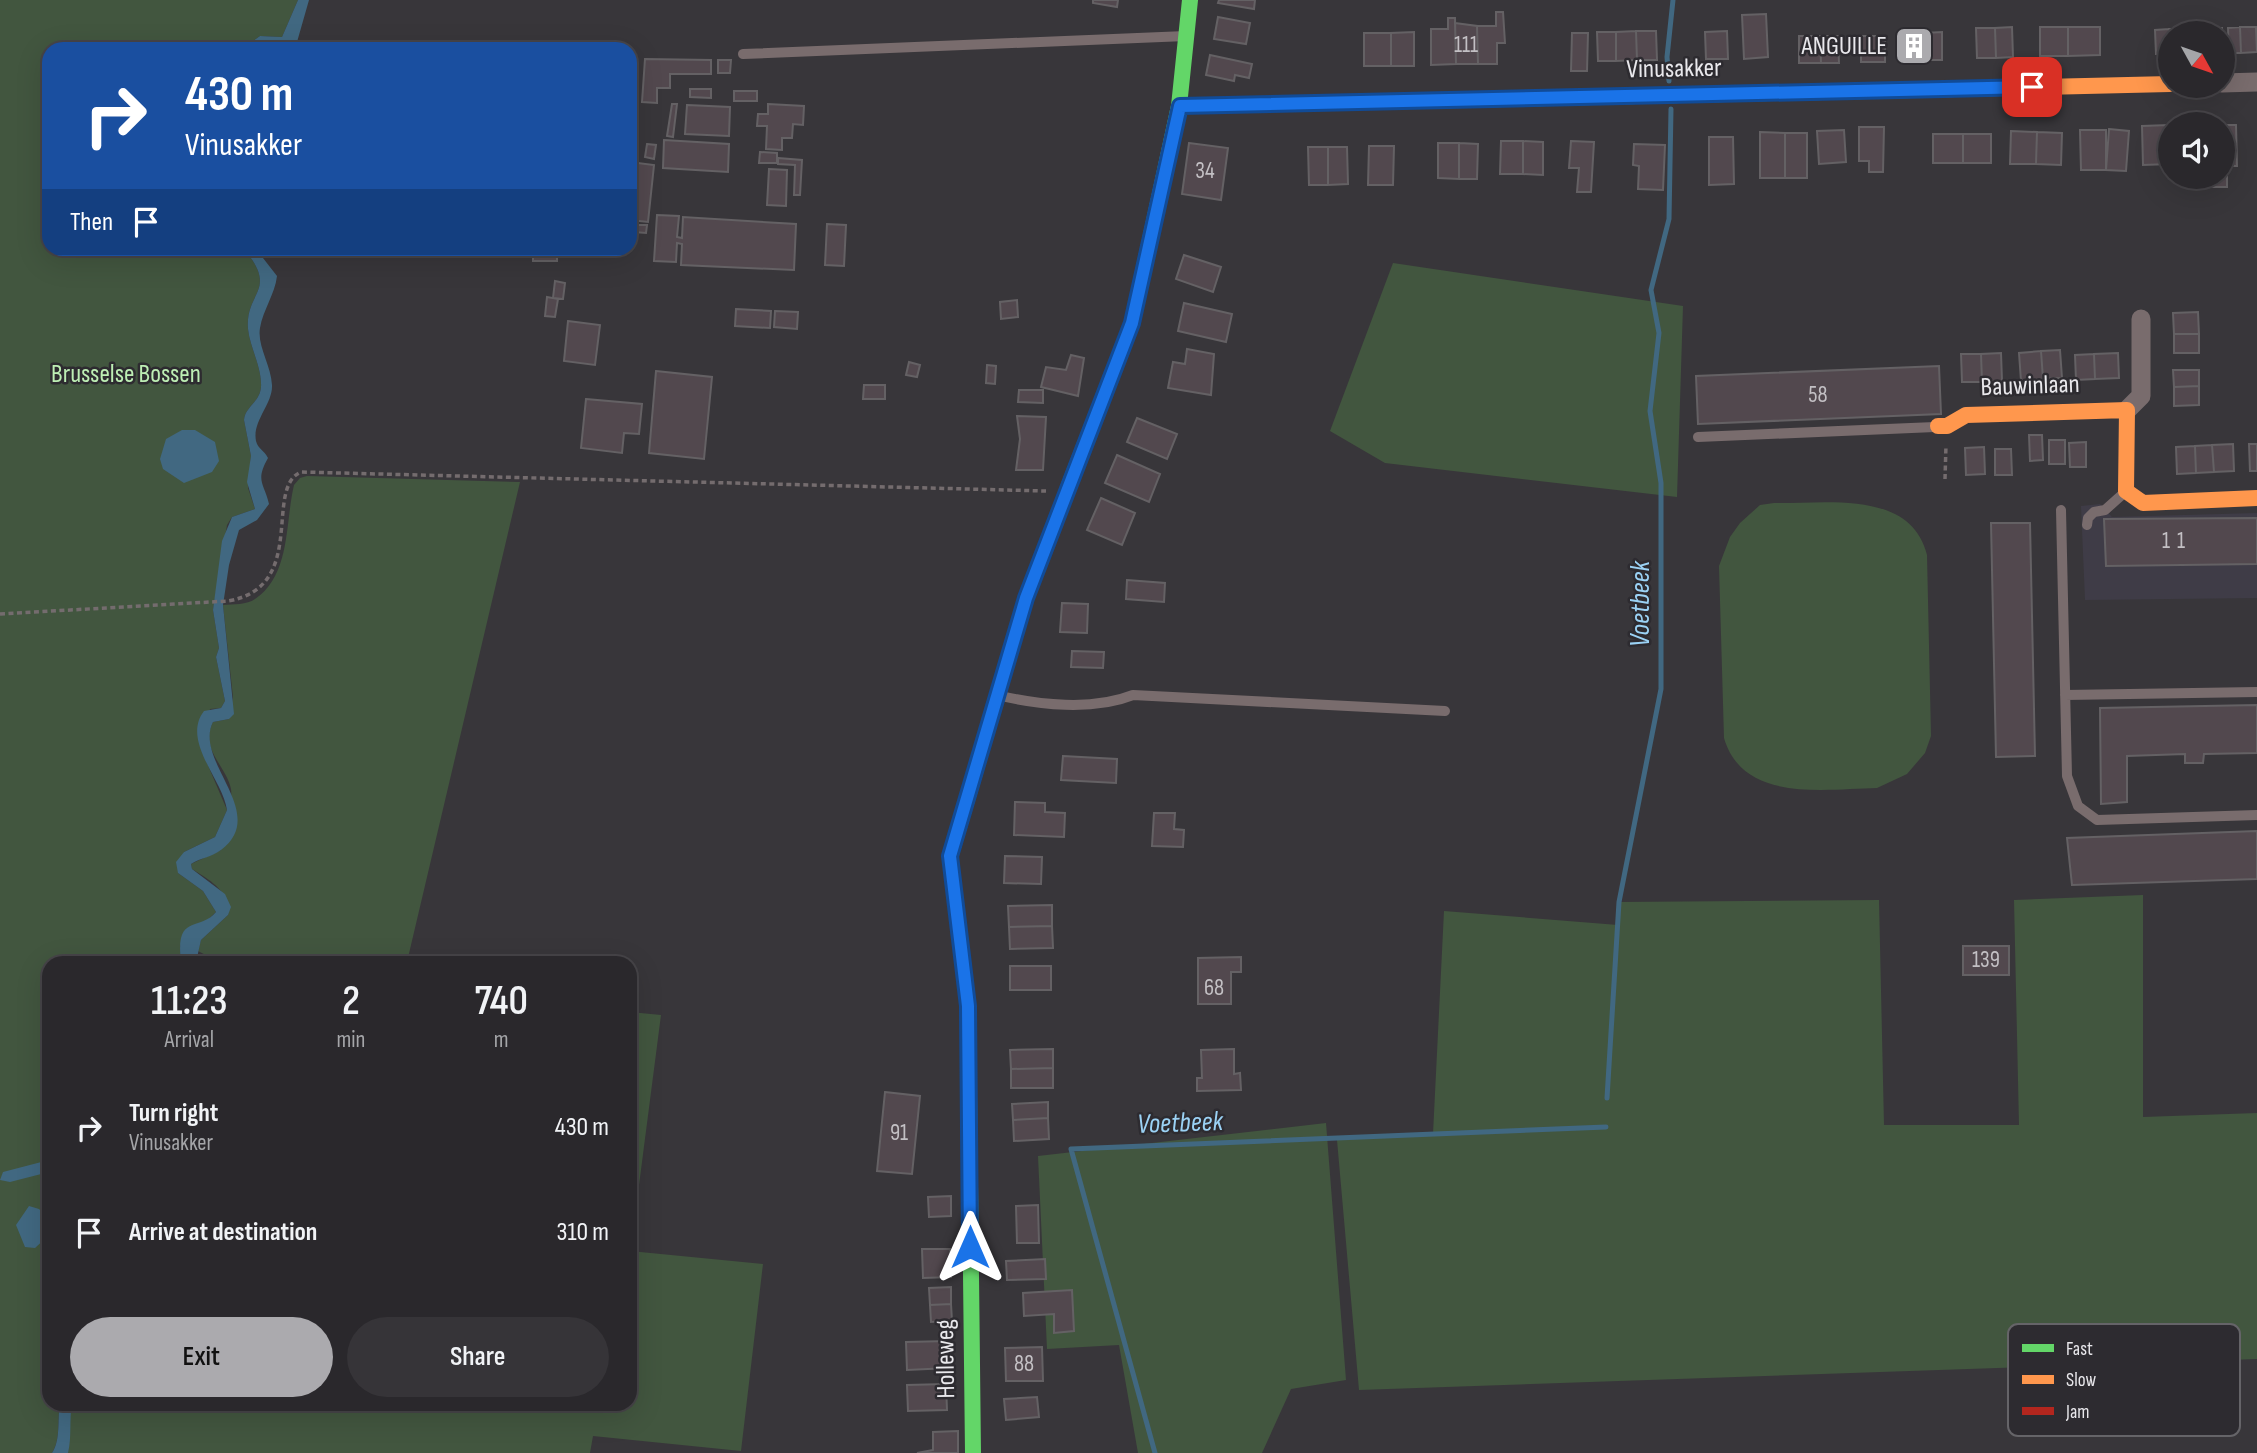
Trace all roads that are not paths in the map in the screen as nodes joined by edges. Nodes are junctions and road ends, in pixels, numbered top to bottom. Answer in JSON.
{"nodes":[{"id":1,"x":1190,"y":0,"type":"edge"},
{"id":2,"x":1186,"y":36,"type":"junction"},
{"id":3,"x":743,"y":54,"type":"dead end"},
{"id":4,"x":2257,"y":82,"type":"edge"},
{"id":5,"x":2235,"y":83,"type":"edge"},
{"id":6,"x":2158,"y":84,"type":"edge"},
{"id":7,"x":1180,"y":106,"type":"junction"},
{"id":8,"x":2141,"y":319,"type":"dead end"},
{"id":9,"x":2127,"y":410,"type":"junction"},
{"id":10,"x":1942,"y":426,"type":"joint"},
{"id":11,"x":1698,"y":437,"type":"dead end"},
{"id":12,"x":2126,"y":491,"type":"junction"},
{"id":13,"x":2257,"y":498,"type":"edge"},
{"id":14,"x":2061,"y":510,"type":"dead end"},
{"id":15,"x":2087,"y":525,"type":"dead end"},
{"id":16,"x":2257,"y":692,"type":"edge"},
{"id":17,"x":997,"y":695,"type":"junction"},
{"id":18,"x":2065,"y":695,"type":"junction"},
{"id":19,"x":1445,"y":711,"type":"dead end"},
{"id":20,"x":2257,"y":816,"type":"edge"},
{"id":21,"x":973,"y":1453,"type":"edge"}],
"edges":[{"from":1,"to":2,"type":"street","name":"Holleweg"},
{"from":2,"to":3,"type":"lane"},
{"from":2,"to":7,"type":"street","name":"Holleweg"},
{"from":4,"to":5,"type":"street"},
{"from":6,"to":7,"type":"street","name":"Vinusakker"},
{"from":7,"to":17,"type":"street","name":"Holleweg"},
{"from":8,"to":9,"type":"street"},
{"from":9,"to":10,"type":"street","name":"Bauwinlaan"},
{"from":9,"to":12,"type":"street"},
{"from":10,"to":11,"type":"lane"},
{"from":12,"to":13,"type":"street"},
{"from":12,"to":15,"type":"lane"},
{"from":14,"to":18,"type":"lane"},
{"from":16,"to":18,"type":"lane"},
{"from":17,"to":19,"type":"lane"},
{"from":17,"to":21,"type":"street","name":"Holleweg"},
{"from":18,"to":20,"type":"lane"}]}
